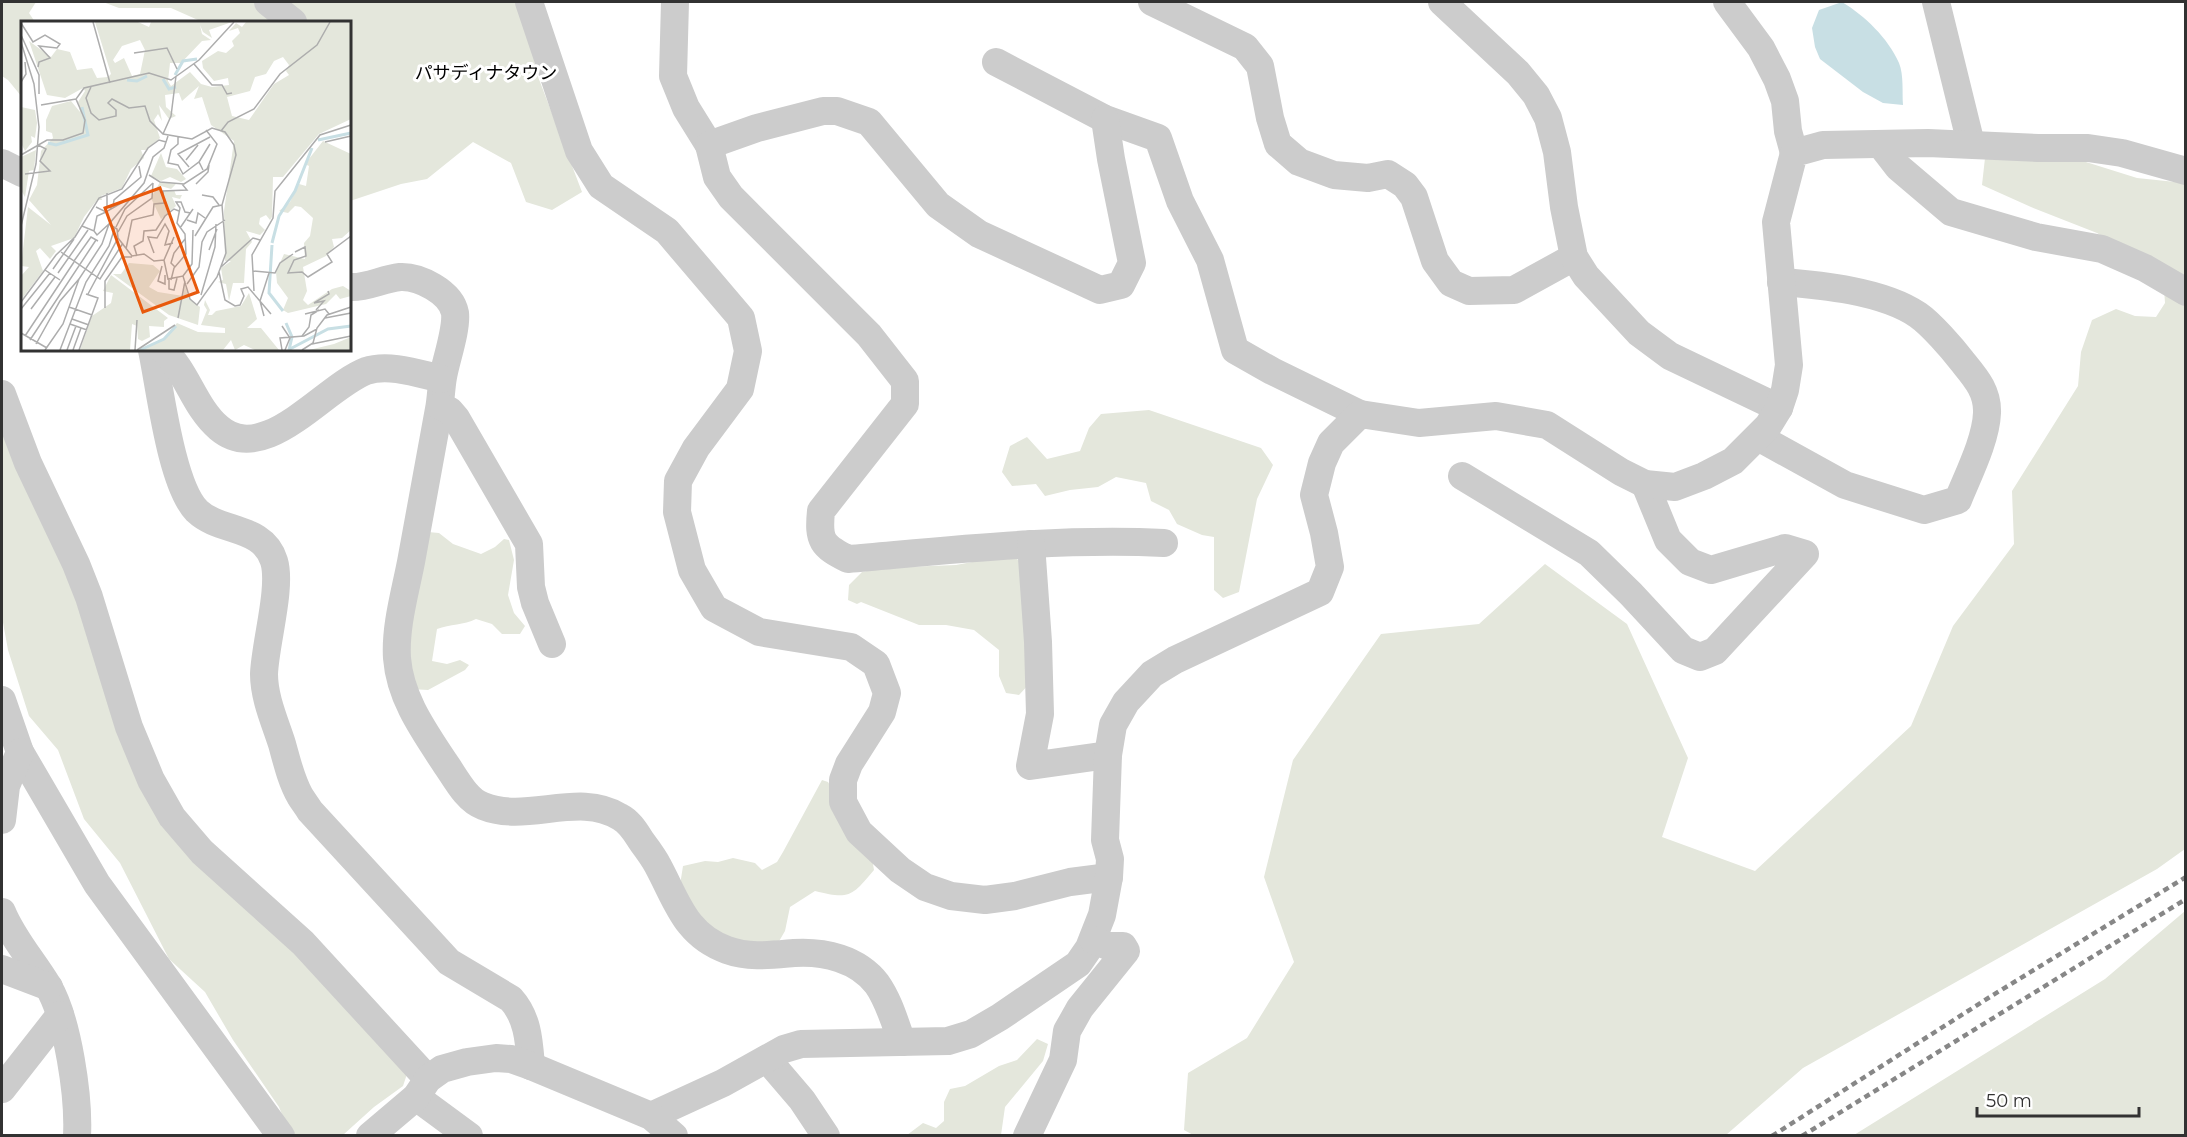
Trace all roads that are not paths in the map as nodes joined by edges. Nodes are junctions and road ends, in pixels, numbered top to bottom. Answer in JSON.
{"nodes":[{"id":1,"x":268,"y":2,"type":"edge"},
{"id":2,"x":529,"y":2,"type":"edge"},
{"id":3,"x":675,"y":2,"type":"edge"},
{"id":4,"x":1152,"y":2,"type":"edge"},
{"id":5,"x":1442,"y":2,"type":"edge"},
{"id":6,"x":1728,"y":2,"type":"edge"},
{"id":7,"x":1936,"y":2,"type":"edge"},
{"id":8,"x":292,"y":21,"type":"edge"},
{"id":9,"x":996,"y":62,"type":"dead end"},
{"id":10,"x":1105,"y":119,"type":"junction"},
{"id":11,"x":1971,"y":144,"type":"junction"},
{"id":12,"x":709,"y":145,"type":"junction"},
{"id":13,"x":1881,"y":145,"type":"junction"},
{"id":14,"x":1794,"y":153,"type":"junction"},
{"id":15,"x":2,"y":163,"type":"edge"},
{"id":16,"x":2186,"y":171,"type":"edge"},
{"id":17,"x":21,"y":172,"type":"edge"},
{"id":18,"x":1574,"y":257,"type":"junction"},
{"id":19,"x":1780,"y":282,"type":"junction"},
{"id":20,"x":351,"y":287,"type":"edge"},
{"id":21,"x":2186,"y":292,"type":"edge"},
{"id":22,"x":152,"y":351,"type":"edge"},
{"id":23,"x":164,"y":351,"type":"edge"},
{"id":24,"x":441,"y":392,"type":"junction"},
{"id":25,"x":2,"y":394,"type":"edge"},
{"id":26,"x":1779,"y":408,"type":"junction"},
{"id":27,"x":1360,"y":414,"type":"junction"},
{"id":28,"x":1758,"y":437,"type":"junction"},
{"id":29,"x":1462,"y":476,"type":"dead end"},
{"id":30,"x":1645,"y":484,"type":"junction"},
{"id":31,"x":1164,"y":543,"type":"dead end"},
{"id":32,"x":1030,"y":544,"type":"junction"},
{"id":33,"x":552,"y":644,"type":"dead end"},
{"id":34,"x":2,"y":700,"type":"edge"},
{"id":35,"x":20,"y":752,"type":"junction"},
{"id":36,"x":1108,"y":755,"type":"junction"},
{"id":37,"x":2,"y":820,"type":"edge"},
{"id":38,"x":1109,"y":877,"type":"junction"},
{"id":39,"x":2,"y":912,"type":"edge"},
{"id":40,"x":1093,"y":940,"type":"junction"},
{"id":41,"x":2,"y":969,"type":"edge"},
{"id":42,"x":49,"y":987,"type":"junction"},
{"id":43,"x":60,"y":1015,"type":"junction"},
{"id":44,"x":902,"y":1042,"type":"junction"},
{"id":45,"x":767,"y":1059,"type":"junction"},
{"id":46,"x":531,"y":1065,"type":"junction"},
{"id":47,"x":422,"y":1088,"type":"junction"},
{"id":48,"x":2,"y":1089,"type":"edge"},
{"id":49,"x":651,"y":1116,"type":"junction"},
{"id":50,"x":77,"y":1136,"type":"edge"},
{"id":51,"x":281,"y":1136,"type":"edge"},
{"id":52,"x":370,"y":1136,"type":"edge"},
{"id":53,"x":469,"y":1136,"type":"edge"},
{"id":54,"x":674,"y":1136,"type":"edge"},
{"id":55,"x":826,"y":1136,"type":"edge"},
{"id":56,"x":1028,"y":1136,"type":"edge"}],
"edges":[{"from":1,"to":8,"type":"street"},
{"from":2,"to":38,"type":"street"},
{"from":3,"to":12,"type":"street"},
{"from":4,"to":18,"type":"street"},
{"from":5,"to":18,"type":"street"},
{"from":6,"to":14,"type":"street"},
{"from":7,"to":11,"type":"street"},
{"from":9,"to":10,"type":"street"},
{"from":10,"to":12,"type":"street"},
{"from":10,"to":27,"type":"street"},
{"from":11,"to":13,"type":"street"},
{"from":11,"to":16,"type":"street"},
{"from":12,"to":32,"type":"street"},
{"from":13,"to":14,"type":"street"},
{"from":13,"to":21,"type":"street"},
{"from":14,"to":19,"type":"street"},
{"from":15,"to":17,"type":"street"},
{"from":18,"to":26,"type":"street"},
{"from":19,"to":26,"type":"street"},
{"from":19,"to":28,"type":"street"},
{"from":20,"to":24,"type":"street"},
{"from":22,"to":46,"type":"street"},
{"from":23,"to":24,"type":"street"},
{"from":24,"to":33,"type":"street"},
{"from":24,"to":44,"type":"street"},
{"from":25,"to":47,"type":"street"},
{"from":26,"to":28,"type":"street"},
{"from":27,"to":30,"type":"street"},
{"from":27,"to":36,"type":"street"},
{"from":28,"to":30,"type":"street"},
{"from":29,"to":30,"type":"street"},
{"from":31,"to":32,"type":"street"},
{"from":32,"to":36,"type":"street"},
{"from":34,"to":35,"type":"street"},
{"from":35,"to":37,"type":"street"},
{"from":35,"to":51,"type":"street"},
{"from":36,"to":38,"type":"street"},
{"from":38,"to":40,"type":"street"},
{"from":39,"to":42,"type":"street"},
{"from":40,"to":44,"type":"street"},
{"from":40,"to":56,"type":"street"},
{"from":41,"to":42,"type":"street"},
{"from":42,"to":43,"type":"street"},
{"from":43,"to":48,"type":"street"},
{"from":43,"to":50,"type":"street"},
{"from":44,"to":45,"type":"street"},
{"from":45,"to":49,"type":"street"},
{"from":45,"to":55,"type":"street"},
{"from":46,"to":47,"type":"street"},
{"from":46,"to":49,"type":"street"},
{"from":47,"to":52,"type":"street"},
{"from":47,"to":53,"type":"street"},
{"from":49,"to":54,"type":"street"}]}
